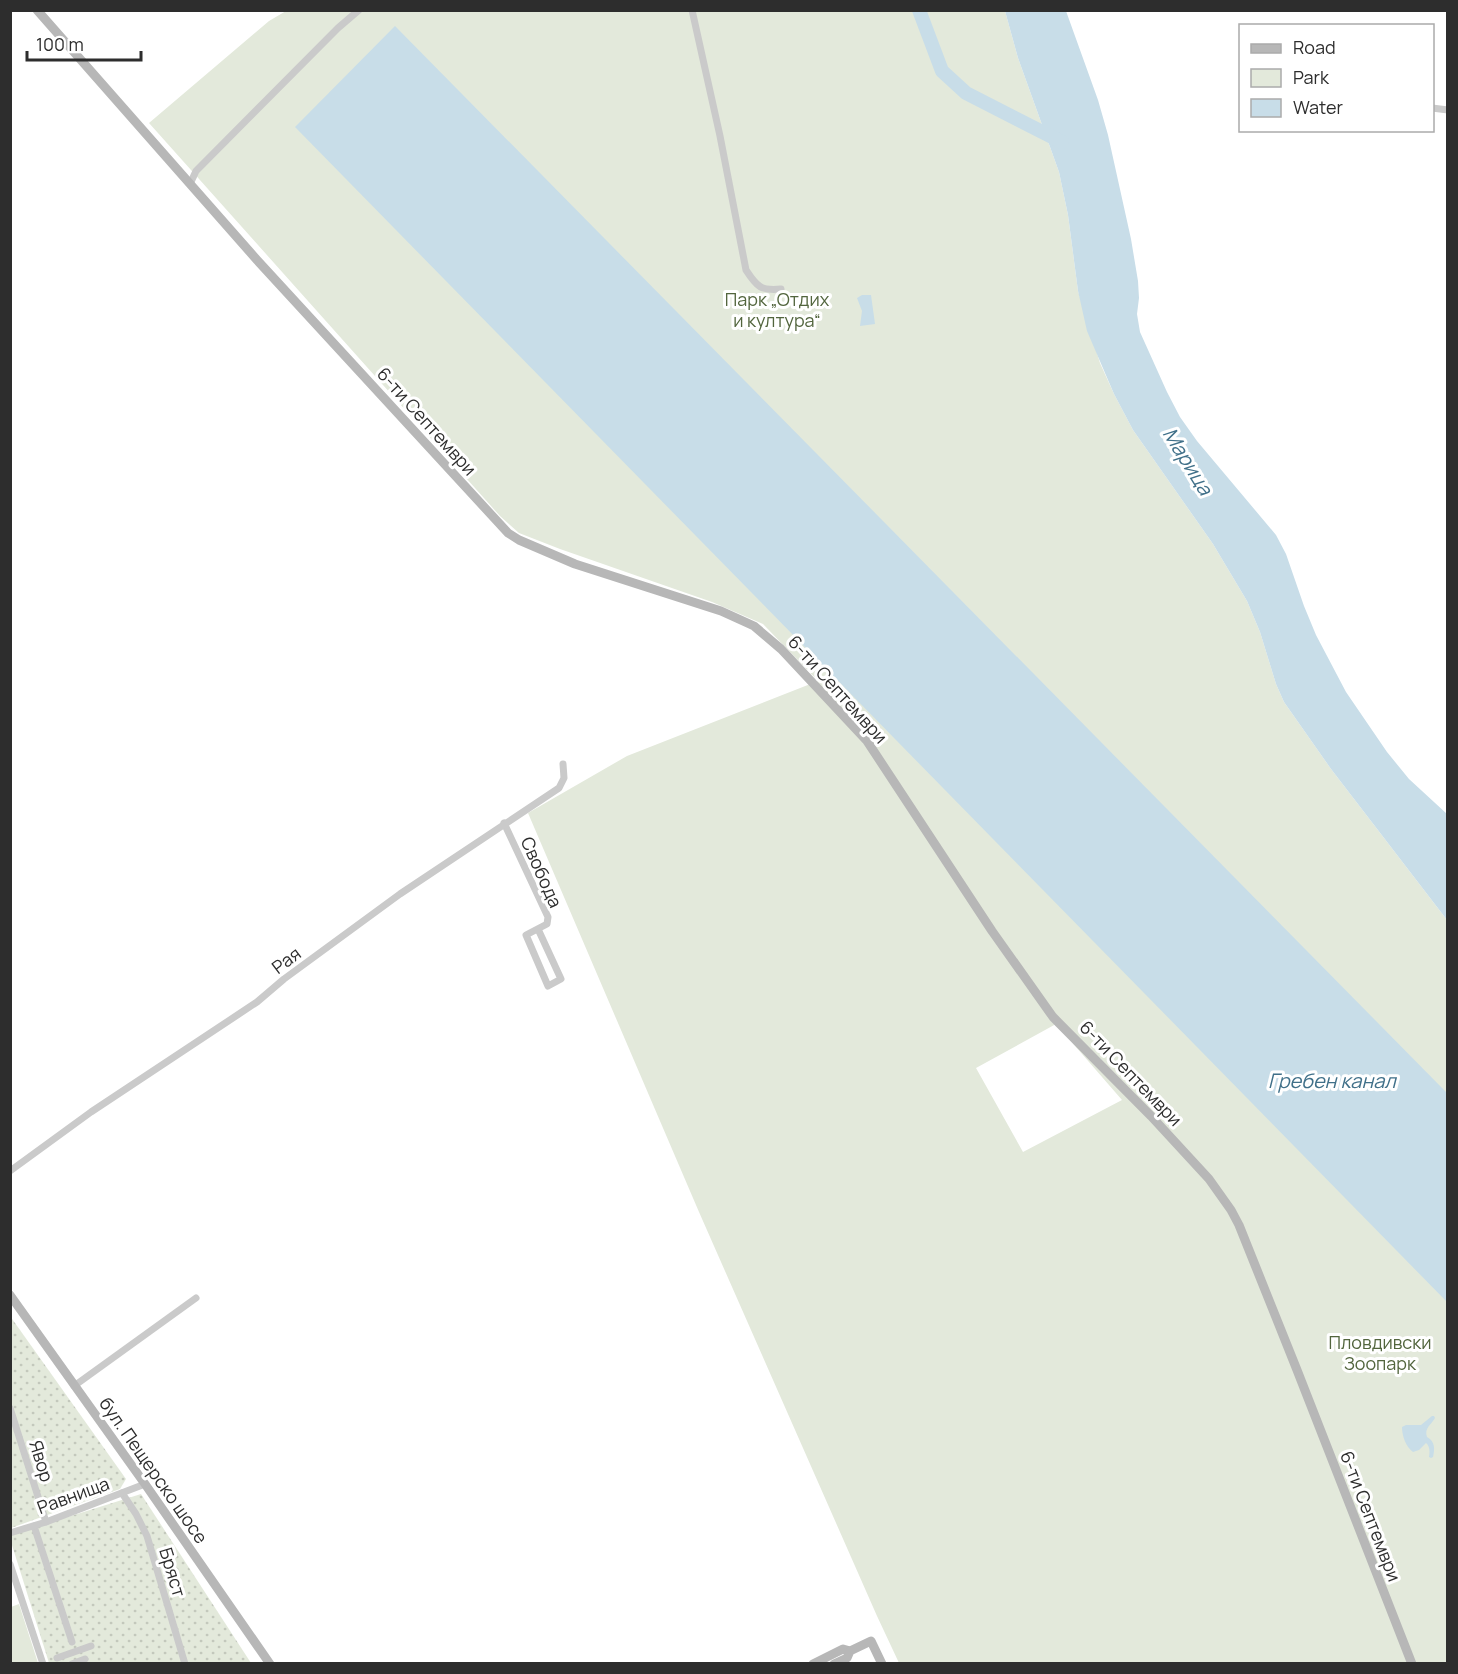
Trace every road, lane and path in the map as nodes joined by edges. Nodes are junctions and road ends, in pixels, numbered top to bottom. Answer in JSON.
{"nodes":[{"id":1,"x":37,"y":10,"type":"edge"},
{"id":2,"x":359,"y":10,"type":"edge"},
{"id":3,"x":692,"y":10,"type":"edge"},
{"id":4,"x":190,"y":184,"type":"junction"},
{"id":5,"x":781,"y":289,"type":"dead end"},
{"id":6,"x":563,"y":764,"type":"dead end"},
{"id":7,"x":504,"y":824,"type":"junction"},
{"id":8,"x":538,"y":929,"type":"junction"},
{"id":9,"x":10,"y":1171,"type":"edge"},
{"id":10,"x":10,"y":1295,"type":"edge"},
{"id":11,"x":196,"y":1298,"type":"dead end"},
{"id":12,"x":74,"y":1386,"type":"junction"},
{"id":13,"x":10,"y":1408,"type":"edge"},
{"id":14,"x":145,"y":1484,"type":"junction"},
{"id":15,"x":122,"y":1493,"type":"junction"},
{"id":16,"x":46,"y":1522,"type":"junction"},
{"id":17,"x":34,"y":1526,"type":"junction"},
{"id":18,"x":10,"y":1533,"type":"edge"},
{"id":19,"x":10,"y":1564,"type":"edge"},
{"id":20,"x":72,"y":1642,"type":"dead end"},
{"id":21,"x":91,"y":1646,"type":"dead end"},
{"id":22,"x":77,"y":1651,"type":"junction"},
{"id":23,"x":850,"y":1651,"type":"junction"},
{"id":24,"x":57,"y":1658,"type":"dead end"},
{"id":25,"x":43,"y":1664,"type":"edge"},
{"id":26,"x":72,"y":1664,"type":"edge"},
{"id":27,"x":185,"y":1664,"type":"edge"},
{"id":28,"x":270,"y":1664,"type":"edge"},
{"id":29,"x":813,"y":1664,"type":"edge"},
{"id":30,"x":834,"y":1664,"type":"edge"},
{"id":31,"x":882,"y":1664,"type":"edge"},
{"id":32,"x":1412,"y":1664,"type":"edge"}],
"edges":[{"from":1,"to":4,"type":"street","name":"6-ти Септември"},
{"from":2,"to":4,"type":"street"},
{"from":3,"to":5,"type":"street"},
{"from":4,"to":32,"type":"street","name":"6-ти Септември"},
{"from":6,"to":7,"type":"street","name":"Рая"},
{"from":7,"to":8,"type":"street","name":"Свобода"},
{"from":7,"to":9,"type":"street","name":"Рая"},
{"from":8,"to":8,"type":"street","name":"Свобода"},
{"from":10,"to":12,"type":"street","name":"бул. Пещерско шосе"},
{"from":11,"to":12,"type":"street"},
{"from":12,"to":14,"type":"street","name":"бул. Пещерско шосе"},
{"from":13,"to":16,"type":"street","name":"Явор"},
{"from":14,"to":15,"type":"street","name":"Равнища"},
{"from":14,"to":28,"type":"street","name":"бул. Пещерско шосе"},
{"from":15,"to":16,"type":"street","name":"Равнища"},
{"from":15,"to":27,"type":"street","name":"Бряст"},
{"from":16,"to":17,"type":"street","name":"Равнища"},
{"from":17,"to":18,"type":"street","name":"Равнища"},
{"from":17,"to":20,"type":"street"},
{"from":19,"to":25,"type":"street"},
{"from":21,"to":22,"type":"street"},
{"from":22,"to":24,"type":"street"},
{"from":22,"to":26,"type":"street"},
{"from":23,"to":29,"type":"street"},
{"from":23,"to":30,"type":"street"},
{"from":23,"to":31,"type":"street"}]}
